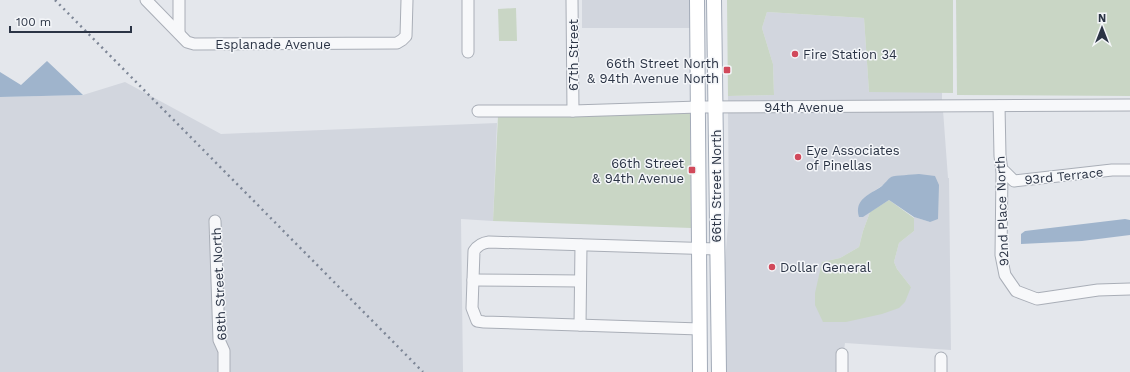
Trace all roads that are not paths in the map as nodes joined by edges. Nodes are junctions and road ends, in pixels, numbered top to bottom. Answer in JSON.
{"nodes":[{"id":1,"x":146,"y":0,"type":"edge"},
{"id":2,"x":179,"y":0,"type":"edge"},
{"id":3,"x":407,"y":0,"type":"edge"},
{"id":4,"x":468,"y":0,"type":"edge"},
{"id":5,"x":572,"y":0,"type":"edge"},
{"id":6,"x":697,"y":0,"type":"edge"},
{"id":7,"x":714,"y":0,"type":"edge"},
{"id":8,"x":178,"y":32,"type":"junction"},
{"id":9,"x":468,"y":52,"type":"dead end"},
{"id":10,"x":1130,"y":105,"type":"edge"},
{"id":11,"x":999,"y":106,"type":"junction"},
{"id":12,"x":699,"y":108,"type":"junction"},
{"id":13,"x":716,"y":108,"type":"junction"},
{"id":14,"x":478,"y":111,"type":"dead end"},
{"id":15,"x":573,"y":111,"type":"junction"},
{"id":16,"x":1130,"y":170,"type":"edge"},
{"id":17,"x":1002,"y":171,"type":"junction"},
{"id":18,"x":215,"y":221,"type":"dead end"},
{"id":19,"x":581,"y":245,"type":"junction"},
{"id":20,"x":699,"y":248,"type":"junction"},
{"id":21,"x":717,"y":249,"type":"junction"},
{"id":22,"x":473,"y":280,"type":"junction"},
{"id":23,"x":580,"y":281,"type":"junction"},
{"id":24,"x":1130,"y":289,"type":"edge"},
{"id":25,"x":580,"y":325,"type":"junction"},
{"id":26,"x":700,"y":329,"type":"junction"},
{"id":27,"x":842,"y":354,"type":"dead end"},
{"id":28,"x":941,"y":358,"type":"dead end"},
{"id":29,"x":224,"y":372,"type":"edge"},
{"id":30,"x":700,"y":372,"type":"edge"},
{"id":31,"x":719,"y":372,"type":"edge"},
{"id":32,"x":842,"y":372,"type":"edge"},
{"id":33,"x":941,"y":372,"type":"edge"}],
"edges":[{"from":1,"to":8,"type":"street","name":"Esplanade Avenue"},
{"from":2,"to":8,"type":"street"},
{"from":3,"to":8,"type":"street","name":"Esplanade Avenue"},
{"from":4,"to":9,"type":"street"},
{"from":5,"to":15,"type":"street","name":"67th Street"},
{"from":6,"to":12,"type":"main road","name":"66th Street North"},
{"from":7,"to":13,"type":"main road","name":"66th Street North"},
{"from":10,"to":11,"type":"street","name":"94th Avenue"},
{"from":11,"to":13,"type":"street","name":"94th Avenue"},
{"from":11,"to":17,"type":"street","name":"92nd Place North"},
{"from":12,"to":13,"type":"street","name":"94th Avenue"},
{"from":12,"to":15,"type":"street","name":"94th Avenue"},
{"from":12,"to":20,"type":"main road","name":"66th Street North"},
{"from":13,"to":21,"type":"main road","name":"66th Street North"},
{"from":14,"to":15,"type":"street","name":"94th Avenue"},
{"from":16,"to":17,"type":"street","name":"93rd Terrace"},
{"from":17,"to":24,"type":"street","name":"92nd Place North"},
{"from":18,"to":29,"type":"street","name":"68th Street North"},
{"from":19,"to":20,"type":"street"},
{"from":19,"to":22,"type":"street"},
{"from":19,"to":23,"type":"street"},
{"from":20,"to":21,"type":"street"},
{"from":20,"to":26,"type":"main road","name":"66th Street North"},
{"from":21,"to":31,"type":"main road","name":"66th Street North"},
{"from":22,"to":23,"type":"street"},
{"from":22,"to":25,"type":"street"},
{"from":23,"to":25,"type":"street"},
{"from":25,"to":26,"type":"street"},
{"from":26,"to":30,"type":"main road","name":"66th Street North"},
{"from":27,"to":32,"type":"street"},
{"from":28,"to":33,"type":"street"}]}
